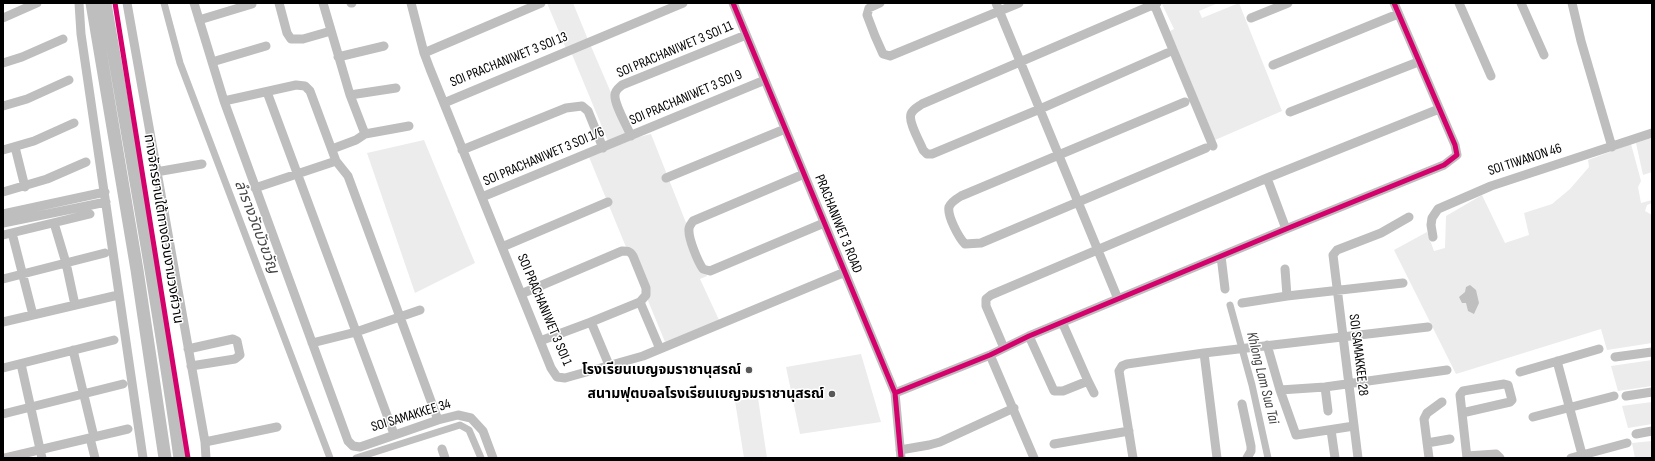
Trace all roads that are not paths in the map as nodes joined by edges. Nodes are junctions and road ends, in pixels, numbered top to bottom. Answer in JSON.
{"nodes":[{"id":1,"x":37,"y":3,"type":"edge"},
{"id":2,"x":79,"y":3,"type":"edge"},
{"id":3,"x":92,"y":3,"type":"edge"},
{"id":4,"x":105,"y":3,"type":"edge"},
{"id":5,"x":127,"y":3,"type":"edge"},
{"id":6,"x":194,"y":3,"type":"edge"},
{"id":7,"x":279,"y":3,"type":"edge"},
{"id":8,"x":324,"y":3,"type":"edge"},
{"id":9,"x":413,"y":3,"type":"edge"},
{"id":10,"x":541,"y":3,"type":"edge"},
{"id":11,"x":683,"y":3,"type":"edge"},
{"id":12,"x":733,"y":3,"type":"edge"},
{"id":13,"x":880,"y":3,"type":"edge"},
{"id":14,"x":1019,"y":3,"type":"edge"},
{"id":15,"x":1288,"y":3,"type":"edge"},
{"id":16,"x":1394,"y":3,"type":"edge"},
{"id":17,"x":1459,"y":3,"type":"edge"},
{"id":18,"x":1521,"y":3,"type":"edge"},
{"id":19,"x":1572,"y":3,"type":"edge"},
{"id":20,"x":252,"y":4,"type":"dead end"},
{"id":21,"x":1156,"y":4,"type":"edge"},
{"id":22,"x":998,"y":7,"type":"edge"},
{"id":23,"x":1398,"y":14,"type":"junction"},
{"id":24,"x":3,"y":18,"type":"edge"},
{"id":25,"x":1250,"y":18,"type":"dead end"},
{"id":26,"x":199,"y":20,"type":"junction"},
{"id":27,"x":330,"y":31,"type":"junction"},
{"id":28,"x":746,"y":35,"type":"junction"},
{"id":29,"x":63,"y":39,"type":"dead end"},
{"id":30,"x":266,"y":46,"type":"dead end"},
{"id":31,"x":384,"y":46,"type":"dead end"},
{"id":32,"x":424,"y":53,"type":"junction"},
{"id":33,"x":1167,"y":53,"type":"dead end"},
{"id":34,"x":1544,"y":55,"type":"dead end"},
{"id":35,"x":338,"y":57,"type":"junction"},
{"id":36,"x":3,"y":62,"type":"edge"},
{"id":37,"x":212,"y":62,"type":"junction"},
{"id":38,"x":1020,"y":62,"type":"junction"},
{"id":39,"x":1418,"y":62,"type":"junction"},
{"id":40,"x":1273,"y":65,"type":"dead end"},
{"id":41,"x":1491,"y":76,"type":"dead end"},
{"id":42,"x":69,"y":80,"type":"dead end"},
{"id":43,"x":765,"y":80,"type":"junction"},
{"id":44,"x":396,"y":88,"type":"dead end"},
{"id":45,"x":267,"y":92,"type":"junction"},
{"id":46,"x":350,"y":95,"type":"junction"},
{"id":47,"x":224,"y":102,"type":"junction"},
{"id":48,"x":1184,"y":102,"type":"dead end"},
{"id":49,"x":444,"y":103,"type":"junction"},
{"id":50,"x":3,"y":106,"type":"edge"},
{"id":51,"x":1040,"y":109,"type":"junction"},
{"id":52,"x":1438,"y":109,"type":"junction"},
{"id":53,"x":1290,"y":112,"type":"dead end"},
{"id":54,"x":74,"y":123,"type":"dead end"},
{"id":55,"x":409,"y":126,"type":"dead end"},
{"id":56,"x":785,"y":128,"type":"junction"},
{"id":57,"x":1652,"y":133,"type":"edge"},
{"id":58,"x":365,"y":134,"type":"junction"},
{"id":59,"x":631,"y":136,"type":"junction"},
{"id":60,"x":617,"y":142,"type":"joint"},
{"id":61,"x":15,"y":147,"type":"junction"},
{"id":62,"x":1612,"y":147,"type":"junction"},
{"id":63,"x":603,"y":148,"type":"junction"},
{"id":64,"x":332,"y":149,"type":"junction"},
{"id":65,"x":3,"y":150,"type":"edge"},
{"id":66,"x":462,"y":150,"type":"junction"},
{"id":67,"x":1059,"y":155,"type":"junction"},
{"id":68,"x":336,"y":161,"type":"junction"},
{"id":69,"x":86,"y":162,"type":"dead end"},
{"id":70,"x":202,"y":164,"type":"dead end"},
{"id":71,"x":156,"y":172,"type":"junction"},
{"id":72,"x":298,"y":174,"type":"junction"},
{"id":73,"x":804,"y":174,"type":"junction"},
{"id":74,"x":666,"y":178,"type":"dead end"},
{"id":75,"x":1267,"y":178,"type":"junction"},
{"id":76,"x":25,"y":187,"type":"junction"},
{"id":77,"x":256,"y":188,"type":"junction"},
{"id":78,"x":3,"y":192,"type":"edge"},
{"id":79,"x":105,"y":192,"type":"junction"},
{"id":80,"x":482,"y":198,"type":"junction"},
{"id":81,"x":106,"y":202,"type":"junction"},
{"id":82,"x":608,"y":202,"type":"dead end"},
{"id":83,"x":1078,"y":202,"type":"junction"},
{"id":84,"x":3,"y":214,"type":"edge"},
{"id":85,"x":90,"y":214,"type":"dead end"},
{"id":86,"x":1409,"y":216,"type":"dead end"},
{"id":87,"x":3,"y":223,"type":"edge"},
{"id":88,"x":54,"y":223,"type":"junction"},
{"id":89,"x":824,"y":223,"type":"junction"},
{"id":90,"x":1286,"y":229,"type":"junction"},
{"id":91,"x":12,"y":233,"type":"junction"},
{"id":92,"x":3,"y":235,"type":"edge"},
{"id":93,"x":1433,"y":237,"type":"dead end"},
{"id":94,"x":502,"y":247,"type":"junction"},
{"id":95,"x":1098,"y":250,"type":"junction"},
{"id":96,"x":105,"y":253,"type":"dead end"},
{"id":97,"x":1222,"y":256,"type":"junction"},
{"id":98,"x":66,"y":263,"type":"junction"},
{"id":99,"x":1285,"y":269,"type":"dead end"},
{"id":100,"x":844,"y":272,"type":"junction"},
{"id":101,"x":23,"y":274,"type":"junction"},
{"id":102,"x":3,"y":279,"type":"edge"},
{"id":103,"x":1403,"y":283,"type":"dead end"},
{"id":104,"x":1225,"y":289,"type":"dead end"},
{"id":105,"x":1336,"y":290,"type":"junction"},
{"id":106,"x":521,"y":294,"type":"junction"},
{"id":107,"x":114,"y":296,"type":"dead end"},
{"id":108,"x":1287,"y":296,"type":"junction"},
{"id":109,"x":1118,"y":298,"type":"junction"},
{"id":110,"x":640,"y":302,"type":"junction"},
{"id":111,"x":1242,"y":303,"type":"dead end"},
{"id":112,"x":75,"y":305,"type":"junction"},
{"id":113,"x":420,"y":310,"type":"dead end"},
{"id":114,"x":33,"y":315,"type":"junction"},
{"id":115,"x":400,"y":318,"type":"junction"},
{"id":116,"x":3,"y":322,"type":"edge"},
{"id":117,"x":591,"y":322,"type":"junction"},
{"id":118,"x":1062,"y":322,"type":"junction"},
{"id":119,"x":1428,"y":327,"type":"dead end"},
{"id":120,"x":356,"y":332,"type":"junction"},
{"id":121,"x":1029,"y":336,"type":"junction"},
{"id":122,"x":1342,"y":337,"type":"junction"},
{"id":123,"x":114,"y":340,"type":"dead end"},
{"id":124,"x":540,"y":341,"type":"junction"},
{"id":125,"x":312,"y":343,"type":"junction"},
{"id":126,"x":1267,"y":346,"type":"junction"},
{"id":127,"x":1004,"y":348,"type":"junction"},
{"id":128,"x":188,"y":349,"type":"junction"},
{"id":129,"x":660,"y":349,"type":"junction"},
{"id":130,"x":1599,"y":349,"type":"dead end"},
{"id":131,"x":73,"y":350,"type":"junction"},
{"id":132,"x":1652,"y":352,"type":"edge"},
{"id":133,"x":1204,"y":353,"type":"junction"},
{"id":134,"x":990,"y":355,"type":"junction"},
{"id":135,"x":1615,"y":356,"type":"dead end"},
{"id":136,"x":1557,"y":361,"type":"junction"},
{"id":137,"x":21,"y":364,"type":"junction"},
{"id":138,"x":609,"y":365,"type":"junction"},
{"id":139,"x":191,"y":366,"type":"junction"},
{"id":140,"x":3,"y":368,"type":"edge"},
{"id":141,"x":1447,"y":370,"type":"dead end"},
{"id":142,"x":1520,"y":372,"type":"dead end"},
{"id":143,"x":1088,"y":380,"type":"junction"},
{"id":144,"x":123,"y":384,"type":"dead end"},
{"id":145,"x":1348,"y":384,"type":"junction"},
{"id":146,"x":1325,"y":387,"type":"junction"},
{"id":147,"x":1280,"y":390,"type":"junction"},
{"id":148,"x":1652,"y":392,"type":"edge"},
{"id":149,"x":895,"y":393,"type":"junction"},
{"id":150,"x":1094,"y":393,"type":"dead end"},
{"id":151,"x":84,"y":394,"type":"junction"},
{"id":152,"x":1614,"y":396,"type":"dead end"},
{"id":153,"x":1626,"y":396,"type":"dead end"},
{"id":154,"x":1442,"y":402,"type":"dead end"},
{"id":155,"x":1242,"y":404,"type":"dead end"},
{"id":156,"x":30,"y":407,"type":"junction"},
{"id":157,"x":1570,"y":407,"type":"junction"},
{"id":158,"x":1014,"y":408,"type":"junction"},
{"id":159,"x":1328,"y":411,"type":"dead end"},
{"id":160,"x":1462,"y":412,"type":"junction"},
{"id":161,"x":3,"y":414,"type":"edge"},
{"id":162,"x":1533,"y":417,"type":"dead end"},
{"id":163,"x":438,"y":420,"type":"junction"},
{"id":164,"x":1354,"y":426,"type":"junction"},
{"id":165,"x":277,"y":427,"type":"dead end"},
{"id":166,"x":128,"y":430,"type":"dead end"},
{"id":167,"x":1331,"y":430,"type":"junction"},
{"id":168,"x":1130,"y":431,"type":"junction"},
{"id":169,"x":1652,"y":431,"type":"edge"},
{"id":170,"x":394,"y":434,"type":"junction"},
{"id":171,"x":1636,"y":434,"type":"dead end"},
{"id":172,"x":92,"y":438,"type":"junction"},
{"id":173,"x":1450,"y":439,"type":"dead end"},
{"id":174,"x":205,"y":442,"type":"junction"},
{"id":175,"x":1427,"y":443,"type":"junction"},
{"id":176,"x":1626,"y":443,"type":"dead end"},
{"id":177,"x":1054,"y":444,"type":"dead end"},
{"id":178,"x":442,"y":449,"type":"dead end"},
{"id":179,"x":41,"y":454,"type":"edge"},
{"id":180,"x":901,"y":454,"type":"edge"},
{"id":181,"x":1583,"y":456,"type":"edge"},
{"id":182,"x":1467,"y":457,"type":"edge"},
{"id":183,"x":5,"y":458,"type":"edge"},
{"id":184,"x":95,"y":458,"type":"edge"},
{"id":185,"x":144,"y":458,"type":"edge"},
{"id":186,"x":166,"y":458,"type":"edge"},
{"id":187,"x":180,"y":458,"type":"edge"},
{"id":188,"x":206,"y":458,"type":"edge"},
{"id":189,"x":445,"y":458,"type":"edge"},
{"id":190,"x":493,"y":458,"type":"edge"},
{"id":191,"x":1034,"y":458,"type":"edge"},
{"id":192,"x":1134,"y":458,"type":"edge"},
{"id":193,"x":1217,"y":458,"type":"edge"},
{"id":194,"x":1247,"y":458,"type":"edge"},
{"id":195,"x":1334,"y":458,"type":"edge"},
{"id":196,"x":1358,"y":458,"type":"edge"},
{"id":197,"x":1429,"y":458,"type":"edge"},
{"id":198,"x":1500,"y":458,"type":"edge"},
{"id":199,"x":1571,"y":458,"type":"edge"}],
"edges":[{"from":1,"to":24,"type":"street"},
{"from":2,"to":79,"type":"street"},
{"from":3,"to":186,"type":"highway"},
{"from":4,"to":187,"type":"highway"},
{"from":5,"to":71,"type":"street"},
{"from":6,"to":26,"type":"street"},
{"from":7,"to":27,"type":"street"},
{"from":8,"to":27,"type":"street"},
{"from":9,"to":32,"type":"street","name":"SOI PRACHANIWET 3 SOI 13"},
{"from":10,"to":32,"type":"street"},
{"from":11,"to":49,"type":"street","name":"SOI PRACHANIWET 3 SOI 13"},
{"from":12,"to":28,"type":"street","name":"PRACHANIWET 3 ROAD"},
{"from":13,"to":22,"type":"street"},
{"from":14,"to":22,"type":"street"},
{"from":15,"to":25,"type":"street"},
{"from":16,"to":23,"type":"street"},
{"from":17,"to":41,"type":"street"},
{"from":18,"to":34,"type":"street"},
{"from":19,"to":62,"type":"street"},
{"from":20,"to":26,"type":"street"},
{"from":21,"to":38,"type":"street"},
{"from":21,"to":83,"type":"street"},
{"from":22,"to":38,"type":"street"},
{"from":23,"to":39,"type":"street"},
{"from":23,"to":40,"type":"street"},
{"from":26,"to":37,"type":"street"},
{"from":27,"to":35,"type":"street"},
{"from":28,"to":43,"type":"street","name":"PRACHANIWET 3 ROAD"},
{"from":28,"to":59,"type":"street","name":"SOI PRACHANIWET 3 SOI 11"},
{"from":29,"to":36,"type":"street"},
{"from":30,"to":37,"type":"street"},
{"from":31,"to":35,"type":"street"},
{"from":32,"to":49,"type":"street","name":"SOI PRACHANIWET 3 SOI 13"},
{"from":33,"to":51,"type":"street"},
{"from":35,"to":46,"type":"street"},
{"from":37,"to":47,"type":"street"},
{"from":38,"to":51,"type":"street"},
{"from":38,"to":51,"type":"street"},
{"from":39,"to":52,"type":"street"},
{"from":39,"to":53,"type":"street"},
{"from":42,"to":50,"type":"street"},
{"from":43,"to":56,"type":"street","name":"PRACHANIWET 3 ROAD"},
{"from":43,"to":59,"type":"street","name":"SOI PRACHANIWET 3 SOI 9"},
{"from":44,"to":46,"type":"street"},
{"from":45,"to":47,"type":"street"},
{"from":45,"to":64,"type":"street"},
{"from":45,"to":72,"type":"street"},
{"from":46,"to":58,"type":"street"},
{"from":47,"to":77,"type":"street"},
{"from":48,"to":67,"type":"street"},
{"from":49,"to":66,"type":"street","name":"SOI PRACHANIWET 3 SOI 1"},
{"from":51,"to":67,"type":"street"},
{"from":52,"to":75,"type":"street"},
{"from":52,"to":90,"type":"street"},
{"from":54,"to":61,"type":"street"},
{"from":55,"to":58,"type":"street"},
{"from":56,"to":73,"type":"street","name":"PRACHANIWET 3 ROAD"},
{"from":56,"to":74,"type":"street"},
{"from":57,"to":62,"type":"street","name":"SOI TIWANON 46"},
{"from":58,"to":64,"type":"street"},
{"from":59,"to":60,"type":"street","name":"SOI PRACHANIWET 3 SOI 9"},
{"from":60,"to":63,"type":"street","name":"SOI PRACHANIWET 3 SOI 1/6"},
{"from":61,"to":65,"type":"street"},
{"from":61,"to":76,"type":"street"},
{"from":62,"to":93,"type":"street","name":"SOI TIWANON 46"},
{"from":63,"to":66,"type":"street"},
{"from":63,"to":80,"type":"street","name":"SOI PRACHANIWET 3 SOI 1/6"},
{"from":64,"to":68,"type":"street"},
{"from":66,"to":80,"type":"street","name":"SOI PRACHANIWET 3 SOI 1"},
{"from":67,"to":83,"type":"street"},
{"from":67,"to":83,"type":"street"},
{"from":68,"to":72,"type":"street"},
{"from":68,"to":115,"type":"street"},
{"from":69,"to":76,"type":"street"},
{"from":70,"to":71,"type":"street"},
{"from":71,"to":128,"type":"street"},
{"from":72,"to":77,"type":"street"},
{"from":72,"to":120,"type":"street"},
{"from":73,"to":89,"type":"street","name":"PRACHANIWET 3 ROAD"},
{"from":73,"to":89,"type":"street"},
{"from":75,"to":90,"type":"street"},
{"from":75,"to":95,"type":"street"},
{"from":76,"to":78,"type":"street"},
{"from":77,"to":125,"type":"street"},
{"from":79,"to":81,"type":"street"},
{"from":79,"to":84,"type":"street"},
{"from":80,"to":94,"type":"street","name":"SOI PRACHANIWET 3 SOI 1"},
{"from":81,"to":87,"type":"street"},
{"from":81,"to":185,"type":"street"},
{"from":82,"to":94,"type":"street"},
{"from":83,"to":95,"type":"street"},
{"from":85,"to":88,"type":"street"},
{"from":86,"to":105,"type":"street","name":"SOI SAMAKKEE 28"},
{"from":88,"to":91,"type":"street"},
{"from":88,"to":98,"type":"street"},
{"from":89,"to":100,"type":"street","name":"PRACHANIWET 3 ROAD"},
{"from":90,"to":97,"type":"street"},
{"from":91,"to":92,"type":"street"},
{"from":91,"to":101,"type":"street"},
{"from":94,"to":106,"type":"street","name":"SOI PRACHANIWET 3 SOI 1"},
{"from":95,"to":109,"type":"street"},
{"from":95,"to":127,"type":"street"},
{"from":96,"to":98,"type":"street"},
{"from":97,"to":104,"type":"street"},
{"from":97,"to":109,"type":"street"},
{"from":98,"to":101,"type":"street"},
{"from":98,"to":112,"type":"street"},
{"from":99,"to":108,"type":"street"},
{"from":100,"to":129,"type":"street","name":"SOI PRACHANIWET 3 SOI 1"},
{"from":100,"to":149,"type":"street","name":"PRACHANIWET 3 ROAD"},
{"from":101,"to":102,"type":"street"},
{"from":101,"to":114,"type":"street"},
{"from":103,"to":105,"type":"street"},
{"from":105,"to":108,"type":"street"},
{"from":105,"to":122,"type":"street","name":"SOI SAMAKKEE 28"},
{"from":106,"to":110,"type":"street"},
{"from":106,"to":124,"type":"street","name":"SOI PRACHANIWET 3 SOI 1"},
{"from":107,"to":112,"type":"street"},
{"from":108,"to":111,"type":"street"},
{"from":109,"to":118,"type":"street"},
{"from":110,"to":117,"type":"street"},
{"from":110,"to":129,"type":"street"},
{"from":112,"to":114,"type":"street"},
{"from":113,"to":115,"type":"street"},
{"from":114,"to":116,"type":"street"},
{"from":115,"to":120,"type":"street"},
{"from":115,"to":163,"type":"street"},
{"from":117,"to":124,"type":"street"},
{"from":117,"to":138,"type":"street"},
{"from":118,"to":121,"type":"street"},
{"from":118,"to":143,"type":"street"},
{"from":119,"to":122,"type":"street"},
{"from":120,"to":125,"type":"street"},
{"from":120,"to":170,"type":"street"},
{"from":121,"to":127,"type":"street"},
{"from":121,"to":143,"type":"street"},
{"from":122,"to":126,"type":"street"},
{"from":122,"to":145,"type":"street","name":"SOI SAMAKKEE 28"},
{"from":123,"to":131,"type":"street"},
{"from":124,"to":138,"type":"street","name":"SOI PRACHANIWET 3 SOI 1"},
{"from":125,"to":170,"type":"street","name":"SOI SAMAKKEE 34"},
{"from":126,"to":133,"type":"street"},
{"from":126,"to":147,"type":"street"},
{"from":127,"to":134,"type":"street"},
{"from":128,"to":139,"type":"street"},
{"from":128,"to":139,"type":"street"},
{"from":129,"to":138,"type":"street","name":"SOI PRACHANIWET 3 SOI 1"},
{"from":130,"to":136,"type":"street"},
{"from":131,"to":137,"type":"street"},
{"from":131,"to":151,"type":"street"},
{"from":132,"to":135,"type":"street"},
{"from":133,"to":168,"type":"street"},
{"from":133,"to":193,"type":"street"},
{"from":134,"to":149,"type":"street"},
{"from":134,"to":158,"type":"street"},
{"from":136,"to":142,"type":"street"},
{"from":136,"to":157,"type":"street"},
{"from":137,"to":140,"type":"street"},
{"from":137,"to":156,"type":"street"},
{"from":139,"to":174,"type":"street"},
{"from":141,"to":145,"type":"street"},
{"from":143,"to":150,"type":"street"},
{"from":144,"to":151,"type":"street"},
{"from":145,"to":146,"type":"street"},
{"from":145,"to":164,"type":"street","name":"SOI SAMAKKEE 28"},
{"from":146,"to":147,"type":"street"},
{"from":146,"to":159,"type":"street"},
{"from":147,"to":167,"type":"street"},
{"from":148,"to":153,"type":"street"},
{"from":149,"to":180,"type":"street","name":"PRACHANIWET 3 ROAD"},
{"from":151,"to":156,"type":"street"},
{"from":151,"to":172,"type":"street"},
{"from":152,"to":157,"type":"street"},
{"from":154,"to":175,"type":"street"},
{"from":155,"to":194,"type":"street"},
{"from":156,"to":161,"type":"street"},
{"from":156,"to":179,"type":"street"},
{"from":157,"to":162,"type":"street"},
{"from":157,"to":181,"type":"street"},
{"from":158,"to":180,"type":"street"},
{"from":158,"to":191,"type":"street"},
{"from":160,"to":160,"type":"street"},
{"from":160,"to":182,"type":"street"},
{"from":163,"to":170,"type":"street","name":"SOI SAMAKKEE 34"},
{"from":163,"to":190,"type":"street","name":"SOI SAMAKKEE 34"},
{"from":164,"to":167,"type":"street"},
{"from":164,"to":196,"type":"street","name":"SOI SAMAKKEE 28"},
{"from":165,"to":174,"type":"street"},
{"from":166,"to":172,"type":"street"},
{"from":167,"to":195,"type":"street"},
{"from":168,"to":177,"type":"street"},
{"from":168,"to":192,"type":"street"},
{"from":169,"to":171,"type":"street"},
{"from":172,"to":179,"type":"street"},
{"from":172,"to":184,"type":"street"},
{"from":173,"to":175,"type":"street"},
{"from":174,"to":188,"type":"street"},
{"from":175,"to":197,"type":"street"},
{"from":176,"to":181,"type":"street"},
{"from":178,"to":189,"type":"street"},
{"from":179,"to":183,"type":"street"},
{"from":181,"to":199,"type":"street"},
{"from":182,"to":198,"type":"street"}]}
